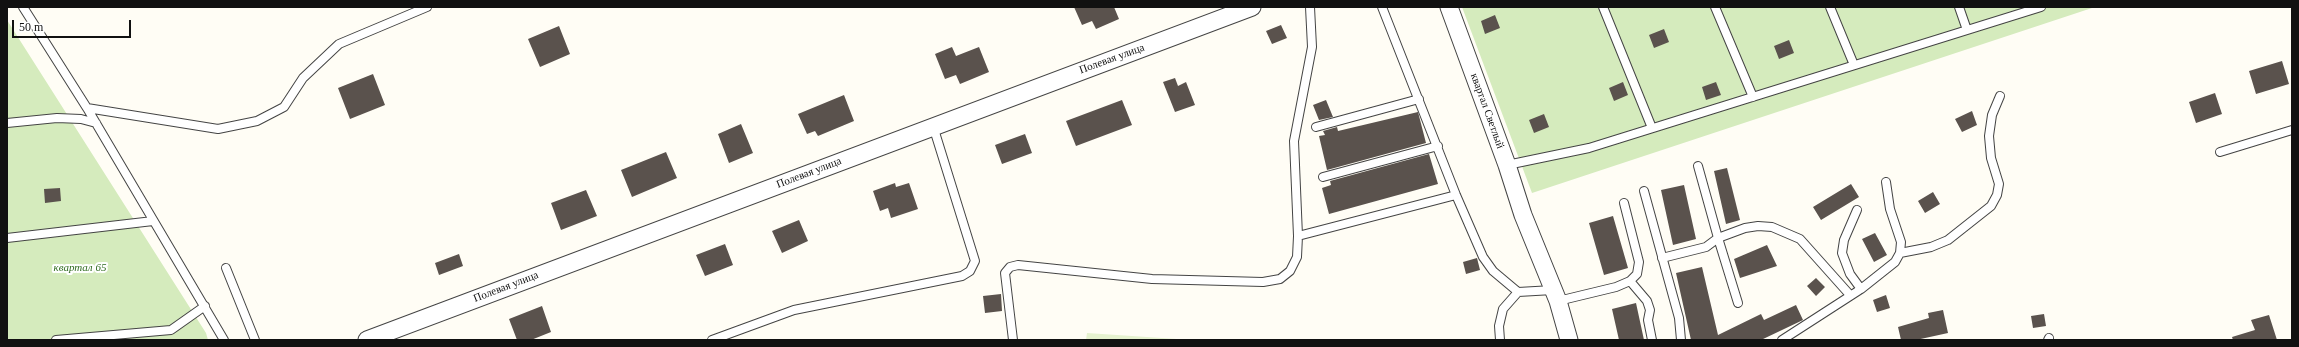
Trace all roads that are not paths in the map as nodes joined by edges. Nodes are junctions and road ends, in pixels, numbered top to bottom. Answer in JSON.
{"nodes":[{"id":1,"x":23,"y":7,"type":"edge"},
{"id":2,"x":427,"y":7,"type":"edge"},
{"id":3,"x":1252,"y":7,"type":"edge"},
{"id":4,"x":1310,"y":7,"type":"edge"},
{"id":5,"x":1382,"y":7,"type":"edge"},
{"id":6,"x":1449,"y":7,"type":"edge"},
{"id":7,"x":1603,"y":7,"type":"edge"},
{"id":8,"x":1716,"y":7,"type":"edge"},
{"id":9,"x":1830,"y":7,"type":"edge"},
{"id":10,"x":1959,"y":7,"type":"edge"},
{"id":11,"x":2041,"y":7,"type":"edge"},
{"id":12,"x":1968,"y":30,"type":"junction"},
{"id":13,"x":1854,"y":65,"type":"junction"},
{"id":14,"x":2000,"y":96,"type":"dead end"},
{"id":15,"x":1753,"y":97,"type":"junction"},
{"id":16,"x":1419,"y":99,"type":"junction"},
{"id":17,"x":87,"y":108,"type":"junction"},
{"id":18,"x":7,"y":123,"type":"edge"},
{"id":19,"x":96,"y":123,"type":"junction"},
{"id":20,"x":933,"y":126,"type":"junction"},
{"id":21,"x":1316,"y":126,"type":"dead end"},
{"id":22,"x":1652,"y":128,"type":"junction"},
{"id":23,"x":2292,"y":130,"type":"edge"},
{"id":24,"x":1438,"y":146,"type":"junction"},
{"id":25,"x":2220,"y":152,"type":"dead end"},
{"id":26,"x":1507,"y":165,"type":"junction"},
{"id":27,"x":1698,"y":166,"type":"dead end"},
{"id":28,"x":1323,"y":176,"type":"dead end"},
{"id":29,"x":1886,"y":182,"type":"dead end"},
{"id":30,"x":1644,"y":192,"type":"dead end"},
{"id":31,"x":1456,"y":195,"type":"junction"},
{"id":32,"x":1624,"y":203,"type":"dead end"},
{"id":33,"x":1857,"y":210,"type":"dead end"},
{"id":34,"x":153,"y":221,"type":"junction"},
{"id":35,"x":1298,"y":236,"type":"junction"},
{"id":36,"x":7,"y":238,"type":"edge"},
{"id":37,"x":1718,"y":238,"type":"junction"},
{"id":38,"x":1900,"y":253,"type":"junction"},
{"id":39,"x":1662,"y":258,"type":"junction"},
{"id":40,"x":226,"y":268,"type":"dead end"},
{"id":41,"x":1630,"y":281,"type":"junction"},
{"id":42,"x":1861,"y":289,"type":"junction"},
{"id":43,"x":1518,"y":292,"type":"junction"},
{"id":44,"x":1850,"y":295,"type":"junction"},
{"id":45,"x":1556,"y":296,"type":"junction"},
{"id":46,"x":1738,"y":303,"type":"dead end"},
{"id":47,"x":205,"y":306,"type":"junction"},
{"id":48,"x":56,"y":340,"type":"edge"},
{"id":49,"x":224,"y":340,"type":"edge"},
{"id":50,"x":255,"y":340,"type":"edge"},
{"id":51,"x":367,"y":340,"type":"edge"},
{"id":52,"x":712,"y":340,"type":"edge"},
{"id":53,"x":1013,"y":340,"type":"edge"},
{"id":54,"x":1500,"y":340,"type":"edge"},
{"id":55,"x":1569,"y":340,"type":"edge"},
{"id":56,"x":1652,"y":340,"type":"edge"},
{"id":57,"x":1682,"y":340,"type":"edge"},
{"id":58,"x":1782,"y":340,"type":"edge"}],
"edges":[{"from":1,"to":17,"type":"lane"},
{"from":2,"to":17,"type":"lane"},
{"from":3,"to":20,"type":"street","name":"Полевая улица"},
{"from":4,"to":35,"type":"lane"},
{"from":5,"to":16,"type":"lane"},
{"from":6,"to":26,"type":"street","name":"квартал Светлый"},
{"from":7,"to":22,"type":"lane"},
{"from":8,"to":15,"type":"lane"},
{"from":9,"to":13,"type":"lane"},
{"from":10,"to":12,"type":"lane"},
{"from":11,"to":12,"type":"lane"},
{"from":12,"to":13,"type":"lane"},
{"from":13,"to":15,"type":"lane"},
{"from":14,"to":38,"type":"lane"},
{"from":15,"to":22,"type":"lane"},
{"from":16,"to":21,"type":"lane"},
{"from":16,"to":24,"type":"lane"},
{"from":17,"to":19,"type":"lane"},
{"from":18,"to":19,"type":"lane"},
{"from":19,"to":34,"type":"lane"},
{"from":20,"to":51,"type":"street","name":"Полевая улица"},
{"from":20,"to":52,"type":"lane"},
{"from":22,"to":26,"type":"lane"},
{"from":23,"to":25,"type":"lane"},
{"from":24,"to":28,"type":"lane"},
{"from":24,"to":31,"type":"lane"},
{"from":26,"to":45,"type":"street","name":"квартал Светлый"},
{"from":27,"to":37,"type":"lane"},
{"from":29,"to":38,"type":"lane"},
{"from":30,"to":39,"type":"lane"},
{"from":31,"to":35,"type":"lane"},
{"from":31,"to":43,"type":"lane"},
{"from":32,"to":41,"type":"lane"},
{"from":33,"to":42,"type":"lane"},
{"from":34,"to":36,"type":"lane"},
{"from":34,"to":47,"type":"lane"},
{"from":35,"to":53,"type":"lane"},
{"from":37,"to":39,"type":"lane"},
{"from":37,"to":44,"type":"lane"},
{"from":37,"to":46,"type":"lane"},
{"from":38,"to":42,"type":"lane"},
{"from":39,"to":57,"type":"lane"},
{"from":40,"to":50,"type":"lane"},
{"from":41,"to":45,"type":"lane"},
{"from":41,"to":56,"type":"lane"},
{"from":42,"to":44,"type":"lane"},
{"from":43,"to":45,"type":"lane"},
{"from":43,"to":54,"type":"lane"},
{"from":44,"to":58,"type":"lane"},
{"from":45,"to":55,"type":"street","name":"квартал Светлый"},
{"from":47,"to":48,"type":"lane"},
{"from":47,"to":49,"type":"lane"}]}
